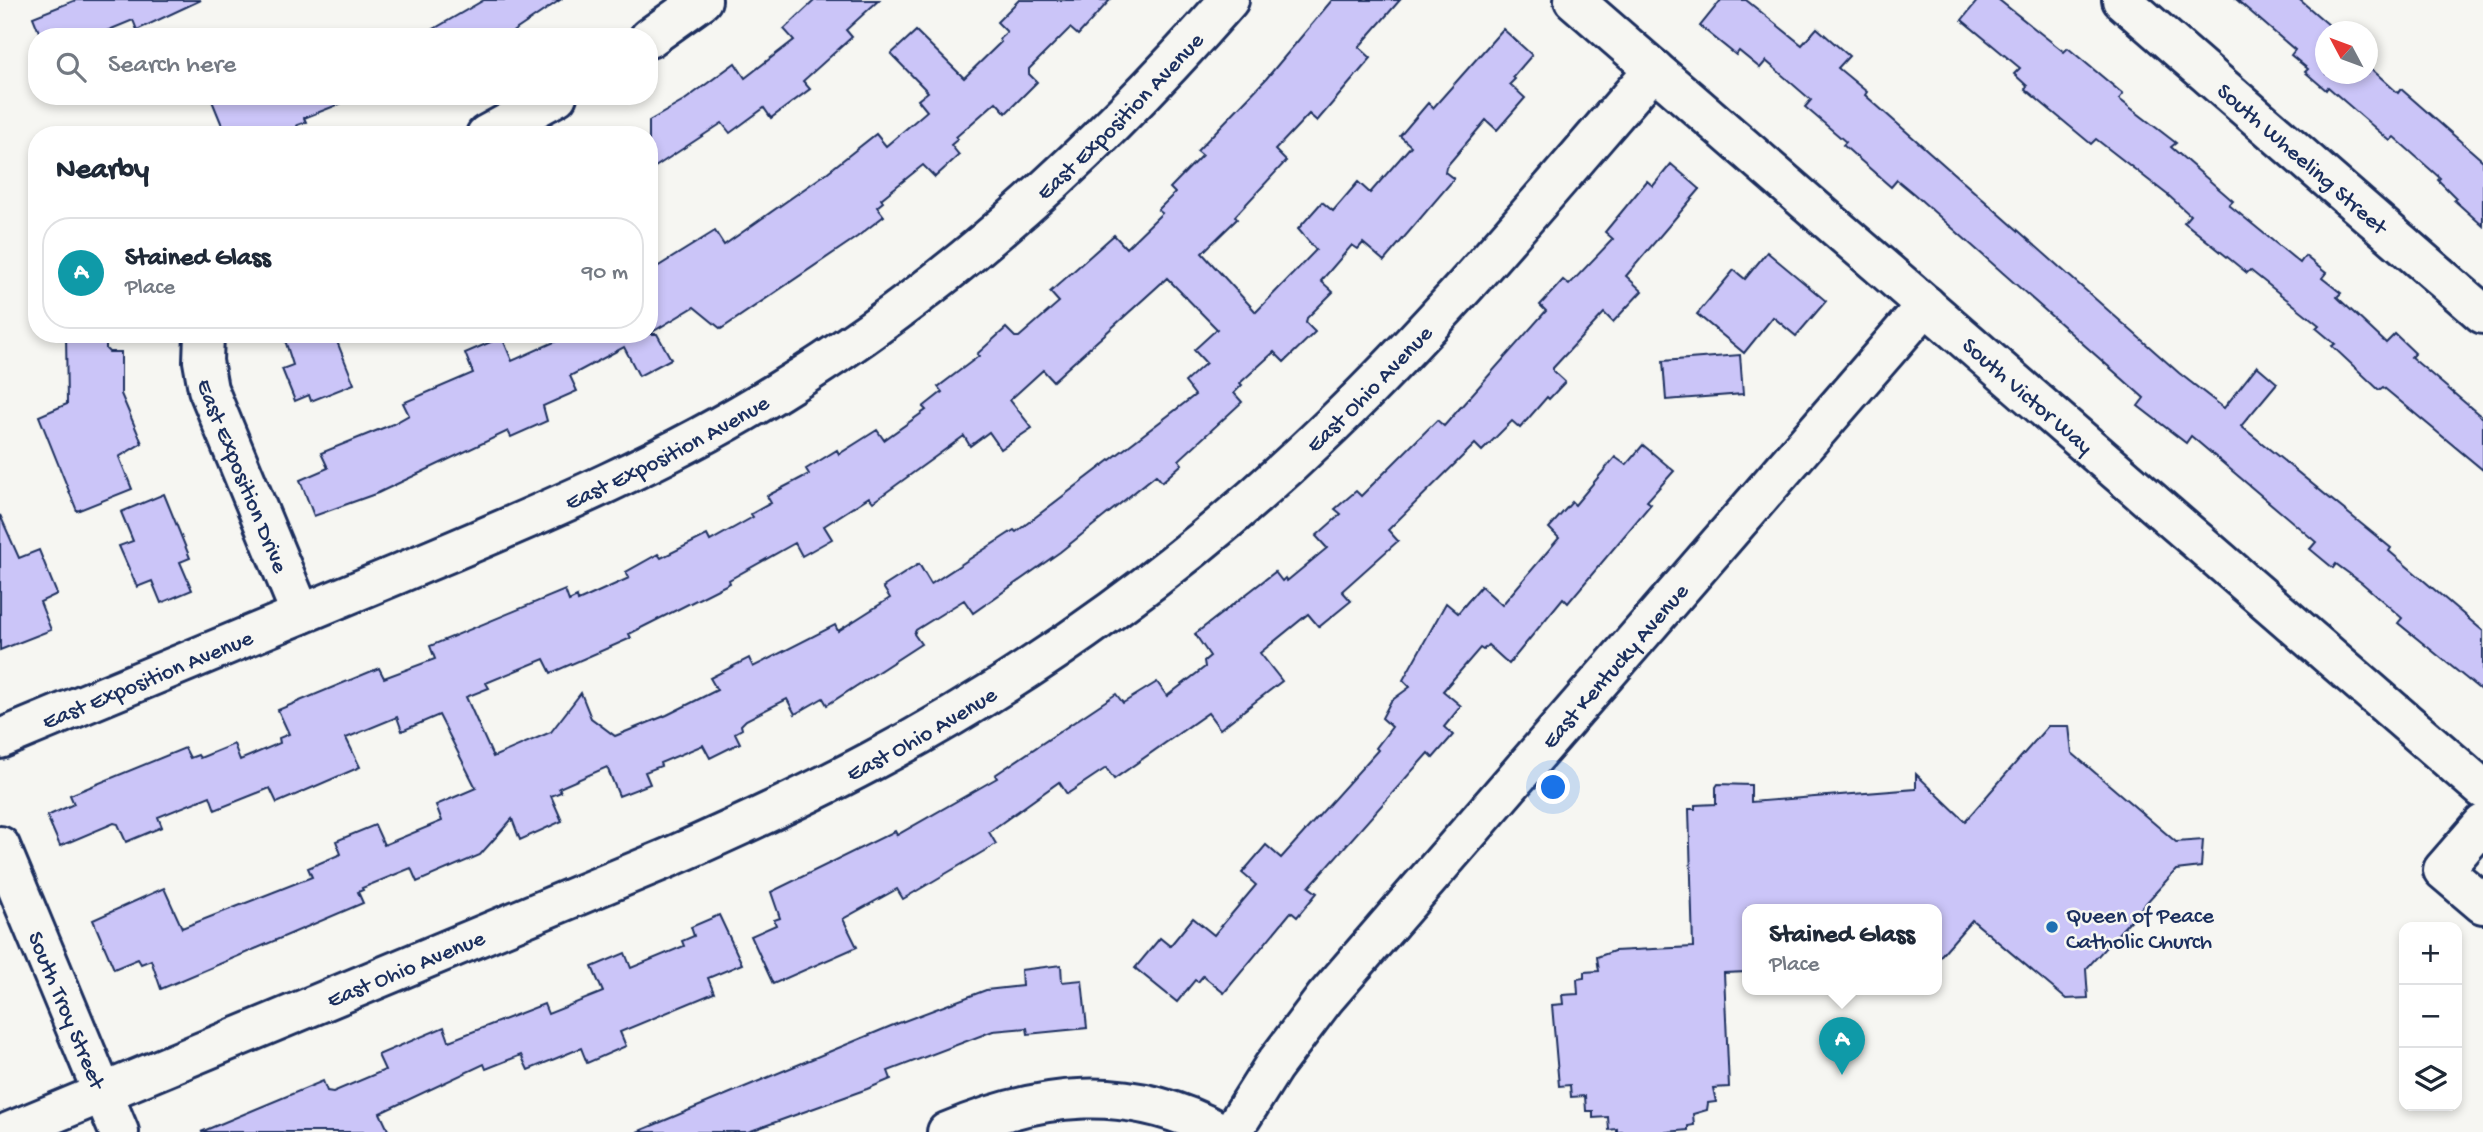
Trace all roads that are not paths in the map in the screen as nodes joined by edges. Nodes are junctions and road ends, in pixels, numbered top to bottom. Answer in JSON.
{"nodes":[{"id":1,"x":702,"y":0,"type":"edge"},
{"id":2,"x":1229,"y":0,"type":"edge"},
{"id":3,"x":1574,"y":0,"type":"edge"},
{"id":4,"x":2122,"y":0,"type":"edge"},
{"id":5,"x":658,"y":32,"type":"edge"},
{"id":6,"x":1654,"y":69,"type":"junction"},
{"id":7,"x":541,"y":105,"type":"edge"},
{"id":8,"x":502,"y":126,"type":"edge"},
{"id":9,"x":1926,"y":305,"type":"junction"},
{"id":10,"x":2483,"y":314,"type":"edge"},
{"id":11,"x":204,"y":343,"type":"edge"},
{"id":12,"x":301,"y":614,"type":"junction"},
{"id":13,"x":0,"y":739,"type":"edge"},
{"id":14,"x":2483,"y":789,"type":"edge"},
{"id":15,"x":2483,"y":824,"type":"edge"},
{"id":16,"x":0,"y":846,"type":"edge"},
{"id":17,"x":2483,"y":904,"type":"edge"},
{"id":18,"x":103,"y":1093,"type":"junction"},
{"id":19,"x":9,"y":1132,"type":"edge"},
{"id":20,"x":119,"y":1132,"type":"edge"},
{"id":21,"x":947,"y":1132,"type":"edge"},
{"id":22,"x":1220,"y":1132,"type":"edge"},
{"id":23,"x":1232,"y":1132,"type":"edge"}],
"edges":[{"from":1,"to":5,"type":"street"},
{"from":2,"to":12,"type":"street","name":"East Exposition Avenue"},
{"from":3,"to":6,"type":"street","name":"South Victor Way"},
{"from":4,"to":10,"type":"street","name":"South Wheeling Street"},
{"from":6,"to":9,"type":"street","name":"South Victor Way"},
{"from":6,"to":18,"type":"street","name":"East Ohio Avenue"},
{"from":7,"to":8,"type":"street"},
{"from":9,"to":14,"type":"street","name":"South Victor Way"},
{"from":9,"to":23,"type":"street","name":"East Kentucky Avenue"},
{"from":11,"to":12,"type":"street","name":"East Exposition Drive"},
{"from":12,"to":13,"type":"street","name":"East Exposition Avenue"},
{"from":15,"to":17,"type":"street"},
{"from":16,"to":18,"type":"street","name":"South Troy Street"},
{"from":18,"to":19,"type":"street","name":"East Ohio Avenue"},
{"from":18,"to":20,"type":"street","name":"South Troy Street"},
{"from":21,"to":22,"type":"street"}]}
